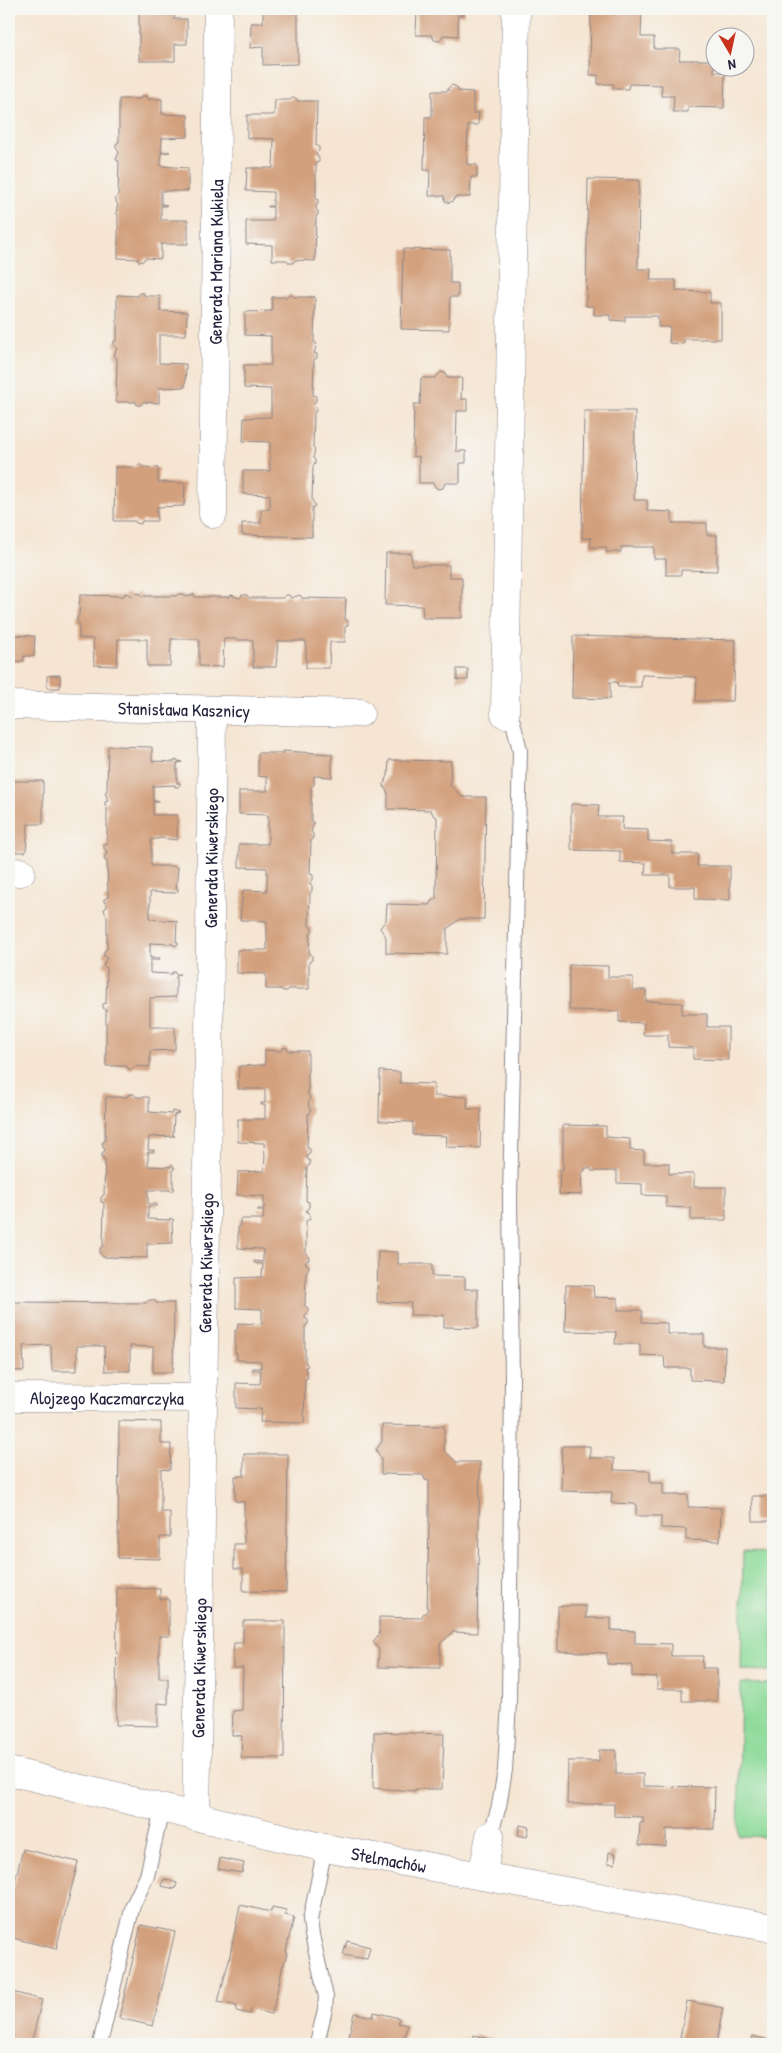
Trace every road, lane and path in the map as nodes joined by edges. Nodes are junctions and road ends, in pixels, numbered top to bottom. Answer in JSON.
{"nodes":[{"id":1,"x":218,"y":9,"type":"edge"},
{"id":2,"x":516,"y":9,"type":"edge"},
{"id":3,"x":212,"y":514,"type":"dead end"},
{"id":4,"x":9,"y":705,"type":"edge"},
{"id":5,"x":212,"y":710,"type":"junction"},
{"id":6,"x":360,"y":713,"type":"dead end"},
{"id":7,"x":505,"y":714,"type":"joint"},
{"id":8,"x":9,"y":1397,"type":"edge"},
{"id":9,"x":204,"y":1398,"type":"junction"},
{"id":10,"x":9,"y":1771,"type":"edge"},
{"id":11,"x":162,"y":1808,"type":"junction"},
{"id":12,"x":196,"y":1817,"type":"junction"},
{"id":13,"x":490,"y":1836,"type":"joint"},
{"id":14,"x":325,"y":1848,"type":"junction"},
{"id":15,"x":482,"y":1876,"type":"junction"},
{"id":16,"x":773,"y":1928,"type":"edge"},
{"id":17,"x":100,"y":2044,"type":"edge"},
{"id":18,"x":317,"y":2044,"type":"edge"}],
"edges":[{"from":1,"to":3,"type":"street","name":"Generała Mariana Kukiela"},
{"from":2,"to":7,"type":"street"},
{"from":4,"to":5,"type":"street","name":"Stanisława Kasznicy"},
{"from":5,"to":6,"type":"street","name":"Stanisława Kasznicy"},
{"from":5,"to":9,"type":"street","name":"Generała Kiwerskiego"},
{"from":7,"to":13,"type":"lane"},
{"from":8,"to":9,"type":"street","name":"Alojzego Kaczmarczyka"},
{"from":9,"to":12,"type":"street","name":"Generała Kiwerskiego"},
{"from":10,"to":11,"type":"street","name":"Stelmachów"},
{"from":11,"to":12,"type":"street","name":"Stelmachów"},
{"from":11,"to":17,"type":"lane"},
{"from":12,"to":14,"type":"street","name":"Stelmachów"},
{"from":13,"to":15,"type":"street"},
{"from":14,"to":15,"type":"street","name":"Stelmachów"},
{"from":14,"to":18,"type":"lane"},
{"from":15,"to":16,"type":"street","name":"Stelmachów"}]}
